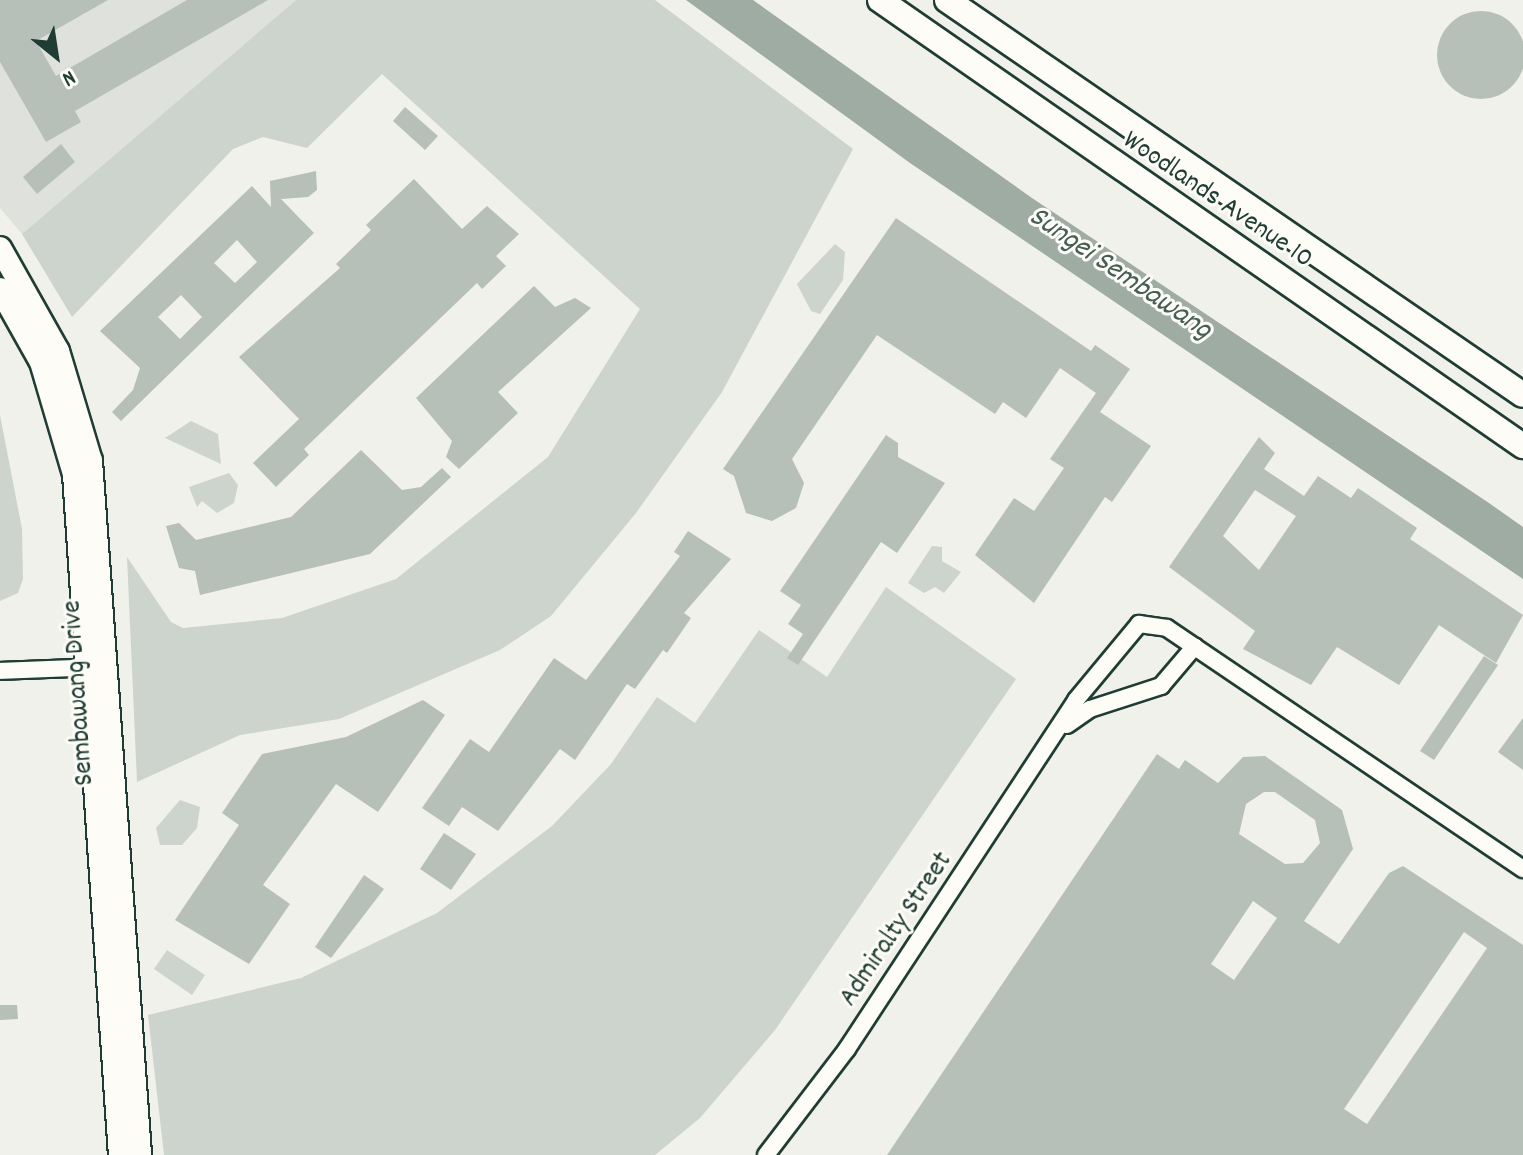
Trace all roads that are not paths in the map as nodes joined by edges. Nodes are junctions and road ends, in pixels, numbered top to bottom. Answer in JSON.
{"nodes":[{"id":1,"x":880,"y":0,"type":"edge"},
{"id":2,"x":952,"y":2,"type":"edge"},
{"id":3,"x":0,"y":248,"type":"edge"},
{"id":4,"x":0,"y":289,"type":"edge"},
{"id":5,"x":1523,"y":395,"type":"edge"},
{"id":6,"x":1523,"y":446,"type":"edge"},
{"id":7,"x":1195,"y":646,"type":"junction"},
{"id":8,"x":97,"y":667,"type":"junction"},
{"id":9,"x":0,"y":671,"type":"edge"},
{"id":10,"x":1063,"y":729,"type":"junction"},
{"id":11,"x":1523,"y":869,"type":"edge"},
{"id":12,"x":120,"y":1155,"type":"edge"},
{"id":13,"x":140,"y":1155,"type":"edge"},
{"id":14,"x":766,"y":1155,"type":"edge"}],
"edges":[{"from":1,"to":6,"type":"main road","name":"Woodlands Avenue 10"},
{"from":2,"to":5,"type":"main road","name":"Woodlands Avenue 10"},
{"from":3,"to":8,"type":"main road","name":"Sembawang Drive"},
{"from":4,"to":8,"type":"main road","name":"Sembawang Drive"},
{"from":7,"to":10,"type":"street","name":"Admiralty Street"},
{"from":7,"to":10,"type":"street","name":"Admiralty Street"},
{"from":7,"to":11,"type":"street","name":"Admiralty Street"},
{"from":8,"to":9,"type":"street"},
{"from":8,"to":12,"type":"main road","name":"Sembawang Drive"},
{"from":8,"to":13,"type":"main road","name":"Sembawang Drive"},
{"from":10,"to":14,"type":"street","name":"Admiralty Street"}]}
